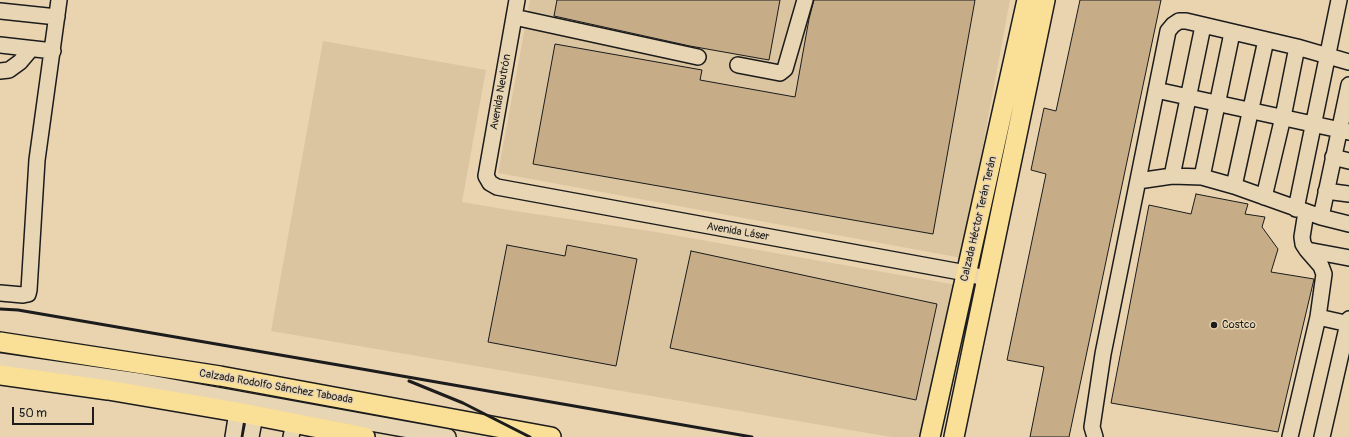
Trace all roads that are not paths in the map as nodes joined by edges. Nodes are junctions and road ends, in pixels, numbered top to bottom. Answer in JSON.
{"nodes":[{"id":1,"x":60,"y":0,"type":"edge"},
{"id":2,"x":517,"y":0,"type":"edge"},
{"id":3,"x":805,"y":0,"type":"edge"},
{"id":4,"x":1027,"y":0,"type":"edge"},
{"id":5,"x":1045,"y":0,"type":"edge"},
{"id":6,"x":1340,"y":0,"type":"edge"},
{"id":7,"x":0,"y":11,"type":"edge"},
{"id":8,"x":57,"y":17,"type":"junction"},
{"id":9,"x":514,"y":17,"type":"junction"},
{"id":10,"x":1204,"y":26,"type":"junction"},
{"id":11,"x":1232,"y":33,"type":"junction"},
{"id":12,"x":1266,"y":40,"type":"junction"},
{"id":13,"x":0,"y":45,"type":"edge"},
{"id":14,"x":1297,"y":47,"type":"junction"},
{"id":15,"x":31,"y":48,"type":"junction"},
{"id":16,"x":53,"y":51,"type":"junction"},
{"id":17,"x":1328,"y":55,"type":"junction"},
{"id":18,"x":698,"y":57,"type":"dead end"},
{"id":19,"x":1349,"y":62,"type":"edge"},
{"id":20,"x":738,"y":65,"type":"dead end"},
{"id":21,"x":0,"y":72,"type":"edge"},
{"id":22,"x":1349,"y":85,"type":"edge"},
{"id":23,"x":1156,"y":90,"type":"junction"},
{"id":24,"x":1188,"y":97,"type":"junction"},
{"id":25,"x":1218,"y":103,"type":"junction"},
{"id":26,"x":1251,"y":110,"type":"junction"},
{"id":27,"x":1283,"y":117,"type":"junction"},
{"id":28,"x":1313,"y":124,"type":"junction"},
{"id":29,"x":1344,"y":131,"type":"edge"},
{"id":30,"x":1333,"y":157,"type":"junction"},
{"id":31,"x":1349,"y":161,"type":"edge"},
{"id":32,"x":1172,"y":176,"type":"junction"},
{"id":33,"x":1202,"y":177,"type":"junction"},
{"id":34,"x":1138,"y":181,"type":"junction"},
{"id":35,"x":490,"y":183,"type":"joint"},
{"id":36,"x":1234,"y":186,"type":"junction"},
{"id":37,"x":1326,"y":191,"type":"junction"},
{"id":38,"x":1349,"y":194,"type":"edge"},
{"id":39,"x":1264,"y":197,"type":"junction"},
{"id":40,"x":1301,"y":211,"type":"junction"},
{"id":41,"x":1321,"y":217,"type":"junction"},
{"id":42,"x":1349,"y":224,"type":"edge"},
{"id":43,"x":1307,"y":250,"type":"junction"},
{"id":44,"x":1349,"y":258,"type":"edge"},
{"id":45,"x":966,"y":274,"type":"junction"},
{"id":46,"x":987,"y":279,"type":"junction"},
{"id":47,"x":0,"y":293,"type":"edge"},
{"id":48,"x":1318,"y":317,"type":"junction"},
{"id":49,"x":1349,"y":322,"type":"edge"},
{"id":50,"x":0,"y":342,"type":"edge"},
{"id":51,"x":0,"y":361,"type":"edge"},
{"id":52,"x":0,"y":375,"type":"edge"},
{"id":53,"x":246,"y":414,"type":"junction"},
{"id":54,"x":292,"y":430,"type":"edge"},
{"id":55,"x":331,"y":434,"type":"edge"},
{"id":56,"x":233,"y":437,"type":"edge"},
{"id":57,"x":251,"y":437,"type":"edge"},
{"id":58,"x":365,"y":437,"type":"edge"},
{"id":59,"x":448,"y":437,"type":"edge"},
{"id":60,"x":550,"y":437,"type":"edge"},
{"id":61,"x":930,"y":437,"type":"edge"},
{"id":62,"x":954,"y":437,"type":"edge"},
{"id":63,"x":1095,"y":437,"type":"edge"},
{"id":64,"x":1290,"y":437,"type":"edge"},
{"id":65,"x":1322,"y":437,"type":"edge"}],
"edges":[{"from":1,"to":8,"type":"street"},
{"from":2,"to":9,"type":"street","name":"Avenida Neutrón"},
{"from":3,"to":20,"type":"street"},
{"from":4,"to":45,"type":"main road","name":"Calzada Héctor Terán Terán"},
{"from":5,"to":46,"type":"main road","name":"Calzada Héctor Terán Terán"},
{"from":6,"to":17,"type":"street"},
{"from":7,"to":8,"type":"street"},
{"from":8,"to":16,"type":"street"},
{"from":9,"to":18,"type":"street"},
{"from":9,"to":35,"type":"street","name":"Avenida Neutrón"},
{"from":10,"to":11,"type":"street"},
{"from":10,"to":23,"type":"street"},
{"from":10,"to":24,"type":"street"},
{"from":11,"to":12,"type":"street"},
{"from":11,"to":25,"type":"street"},
{"from":12,"to":14,"type":"street"},
{"from":12,"to":26,"type":"street"},
{"from":13,"to":15,"type":"street"},
{"from":14,"to":17,"type":"street"},
{"from":14,"to":27,"type":"street"},
{"from":15,"to":16,"type":"street"},
{"from":15,"to":21,"type":"street"},
{"from":16,"to":47,"type":"street"},
{"from":17,"to":19,"type":"street"},
{"from":17,"to":28,"type":"street"},
{"from":22,"to":29,"type":"street"},
{"from":23,"to":24,"type":"street"},
{"from":23,"to":34,"type":"street"},
{"from":24,"to":25,"type":"street"},
{"from":24,"to":32,"type":"street"},
{"from":25,"to":26,"type":"street"},
{"from":25,"to":33,"type":"street"},
{"from":26,"to":27,"type":"street"},
{"from":26,"to":36,"type":"street"},
{"from":27,"to":28,"type":"street"},
{"from":27,"to":39,"type":"street"},
{"from":28,"to":29,"type":"street"},
{"from":28,"to":40,"type":"street"},
{"from":29,"to":30,"type":"street"},
{"from":30,"to":31,"type":"street"},
{"from":30,"to":37,"type":"street"},
{"from":32,"to":33,"type":"street"},
{"from":32,"to":34,"type":"street"},
{"from":33,"to":36,"type":"street"},
{"from":34,"to":63,"type":"street"},
{"from":35,"to":45,"type":"street","name":"Avenida Láser"},
{"from":36,"to":39,"type":"street"},
{"from":37,"to":38,"type":"street"},
{"from":37,"to":41,"type":"street"},
{"from":39,"to":40,"type":"street"},
{"from":40,"to":41,"type":"street"},
{"from":40,"to":43,"type":"street"},
{"from":41,"to":42,"type":"street"},
{"from":43,"to":44,"type":"street"},
{"from":43,"to":48,"type":"street"},
{"from":45,"to":46,"type":"street","name":"Avenida Láser"},
{"from":45,"to":61,"type":"main road","name":"Calzada Héctor Terán Terán"},
{"from":46,"to":62,"type":"main road","name":"Calzada Héctor Terán Terán"},
{"from":48,"to":49,"type":"street"},
{"from":48,"to":64,"type":"street"},
{"from":49,"to":65,"type":"street"},
{"from":50,"to":60,"type":"main road","name":"Calzada Rodolfo Sánchez Taboada"},
{"from":51,"to":59,"type":"street"},
{"from":52,"to":53,"type":"main road"},
{"from":53,"to":54,"type":"main road"},
{"from":53,"to":56,"type":"street"},
{"from":53,"to":57,"type":"street"},
{"from":54,"to":55,"type":"main road"},
{"from":55,"to":58,"type":"main road"}]}
